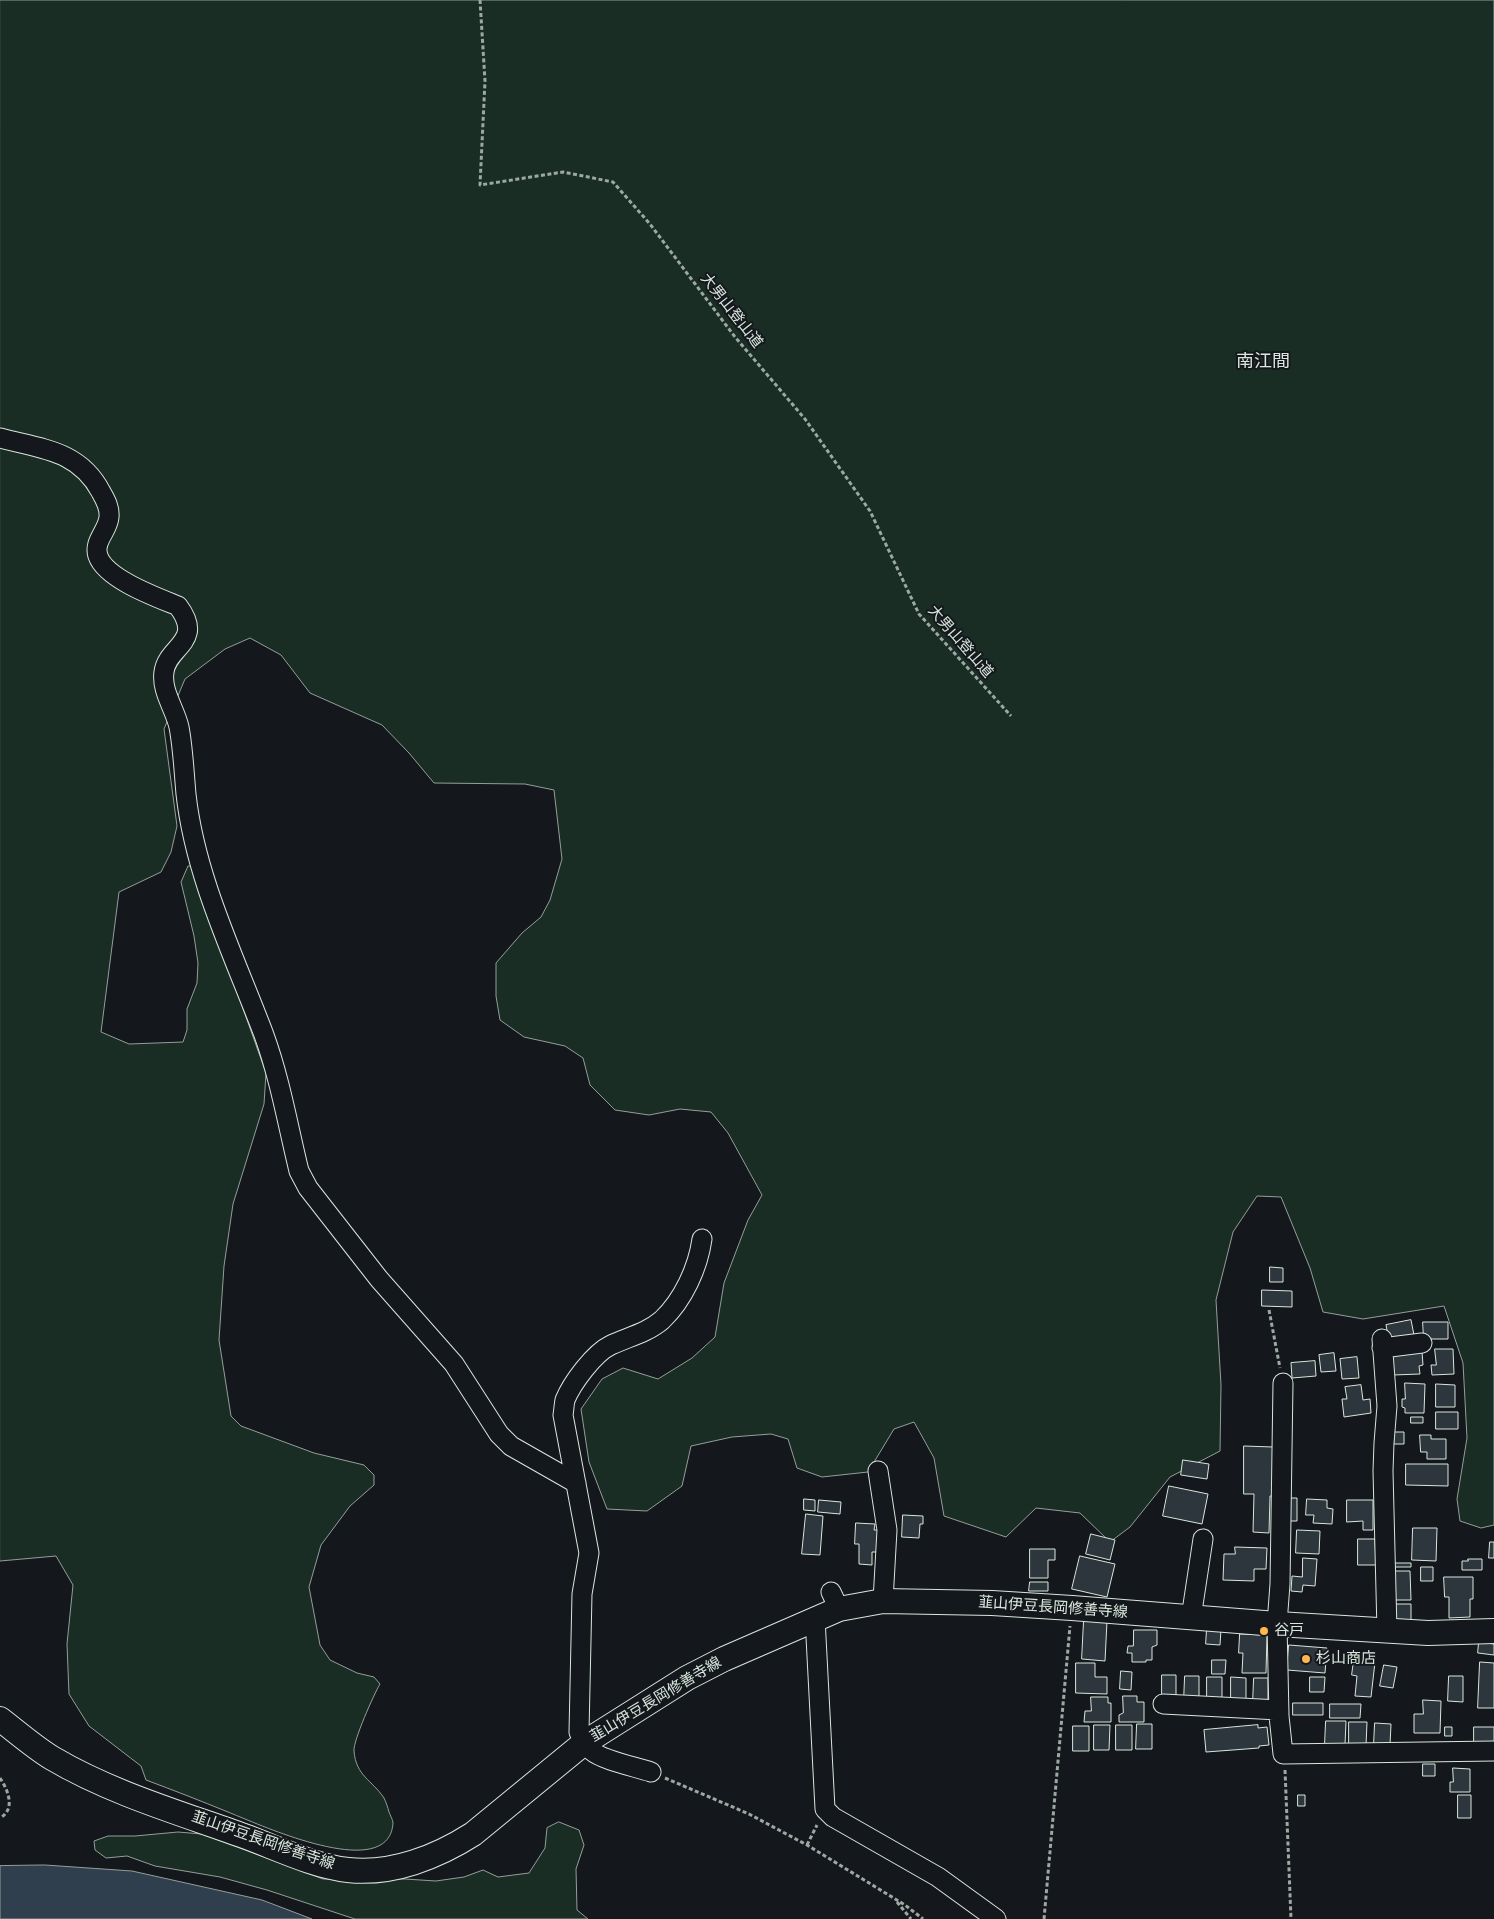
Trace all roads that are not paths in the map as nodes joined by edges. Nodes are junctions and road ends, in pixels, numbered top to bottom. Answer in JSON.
{"nodes":[{"id":1,"x":0,"y":438,"type":"edge"},
{"id":2,"x":702,"y":1239,"type":"dead end"},
{"id":3,"x":1422,"y":1343,"type":"dead end"},
{"id":4,"x":1283,"y":1383,"type":"road end"},
{"id":5,"x":878,"y":1471,"type":"dead end"},
{"id":6,"x":576,"y":1483,"type":"junction"},
{"id":7,"x":1203,"y":1539,"type":"dead end"},
{"id":8,"x":883,"y":1601,"type":"junction"},
{"id":9,"x":815,"y":1618,"type":"junction"},
{"id":10,"x":1191,"y":1618,"type":"junction"},
{"id":11,"x":1277,"y":1624,"type":"junction"},
{"id":12,"x":1387,"y":1631,"type":"junction"},
{"id":13,"x":1494,"y":1631,"type":"edge"},
{"id":14,"x":1163,"y":1704,"type":"dead end"},
{"id":15,"x":1279,"y":1710,"type":"junction"},
{"id":16,"x":0,"y":1719,"type":"edge"},
{"id":17,"x":584,"y":1743,"type":"junction"},
{"id":18,"x":1494,"y":1751,"type":"edge"},
{"id":19,"x":651,"y":1772,"type":"road end"},
{"id":20,"x":996,"y":1919,"type":"edge"}],
"edges":[{"from":1,"to":6,"type":"street"},
{"from":2,"to":6,"type":"street"},
{"from":3,"to":12,"type":"street"},
{"from":4,"to":11,"type":"street"},
{"from":5,"to":8,"type":"street"},
{"from":6,"to":17,"type":"street"},
{"from":7,"to":10,"type":"street"},
{"from":8,"to":9,"type":"main road","name":"韮山伊豆長岡修善寺線"},
{"from":8,"to":10,"type":"main road","name":"韮山伊豆長岡修善寺線"},
{"from":9,"to":17,"type":"main road","name":"韮山伊豆長岡修善寺線"},
{"from":9,"to":20,"type":"street"},
{"from":10,"to":11,"type":"main road","name":"韮山伊豆長岡修善寺線"},
{"from":11,"to":12,"type":"main road","name":"韮山伊豆長岡修善寺線"},
{"from":11,"to":15,"type":"street"},
{"from":12,"to":13,"type":"main road","name":"韮山伊豆長岡修善寺線"},
{"from":14,"to":15,"type":"street"},
{"from":15,"to":18,"type":"street"},
{"from":16,"to":17,"type":"main road","name":"韮山伊豆長岡修善寺線"},
{"from":17,"to":19,"type":"street"}]}
